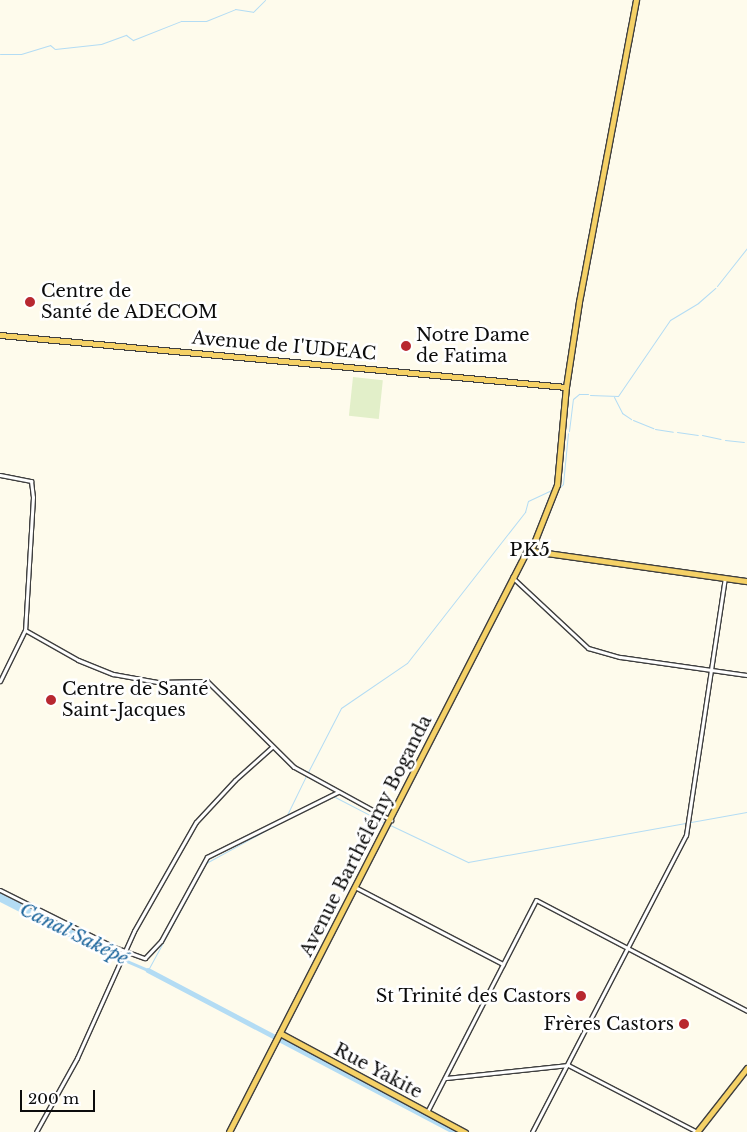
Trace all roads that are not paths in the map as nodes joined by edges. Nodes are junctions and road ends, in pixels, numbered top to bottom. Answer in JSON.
{"nodes":[{"id":1,"x":636,"y":0,"type":"edge"},
{"id":2,"x":0,"y":335,"type":"edge"},
{"id":3,"x":566,"y":387,"type":"junction"},
{"id":4,"x":0,"y":475,"type":"edge"},
{"id":5,"x":531,"y":551,"type":"junction"},
{"id":6,"x":512,"y":578,"type":"junction"},
{"id":7,"x":725,"y":578,"type":"junction"},
{"id":8,"x":747,"y":581,"type":"edge"},
{"id":9,"x":25,"y":630,"type":"junction"},
{"id":10,"x":712,"y":670,"type":"junction"},
{"id":11,"x":747,"y":675,"type":"edge"},
{"id":12,"x":0,"y":681,"type":"edge"},
{"id":13,"x":272,"y":747,"type":"junction"},
{"id":14,"x":338,"y":792,"type":"junction"},
{"id":15,"x":389,"y":823,"type":"junction"},
{"id":16,"x":355,"y":887,"type":"junction"},
{"id":17,"x":0,"y":890,"type":"edge"},
{"id":18,"x":628,"y":950,"type":"junction"},
{"id":19,"x":124,"y":952,"type":"junction"},
{"id":20,"x":503,"y":964,"type":"junction"},
{"id":21,"x":747,"y":1011,"type":"edge"},
{"id":22,"x":279,"y":1034,"type":"junction"},
{"id":23,"x":568,"y":1064,"type":"junction"},
{"id":24,"x":747,"y":1068,"type":"edge"},
{"id":25,"x":445,"y":1078,"type":"junction"},
{"id":26,"x":426,"y":1112,"type":"junction"},
{"id":27,"x":36,"y":1132,"type":"edge"},
{"id":28,"x":229,"y":1132,"type":"edge"},
{"id":29,"x":464,"y":1132,"type":"edge"},
{"id":30,"x":532,"y":1132,"type":"edge"},
{"id":31,"x":697,"y":1132,"type":"edge"}],
"edges":[{"from":1,"to":3,"type":"main road","name":"Avenue Barthélémy Boganda"},
{"from":2,"to":3,"type":"main road","name":"Avenue de I'UDEAC"},
{"from":3,"to":5,"type":"main road","name":"Avenue Barthélémy Boganda"},
{"from":4,"to":9,"type":"street"},
{"from":5,"to":6,"type":"main road","name":"Avenue Barthélémy Boganda"},
{"from":5,"to":7,"type":"main road"},
{"from":6,"to":10,"type":"street"},
{"from":6,"to":15,"type":"main road","name":"Avenue Barthélémy Boganda"},
{"from":7,"to":8,"type":"main road"},
{"from":7,"to":10,"type":"street"},
{"from":9,"to":12,"type":"street"},
{"from":9,"to":13,"type":"street"},
{"from":10,"to":11,"type":"street"},
{"from":10,"to":18,"type":"street"},
{"from":13,"to":14,"type":"street"},
{"from":13,"to":19,"type":"street"},
{"from":14,"to":15,"type":"street"},
{"from":14,"to":19,"type":"street"},
{"from":15,"to":16,"type":"main road","name":"Avenue Barthélémy Boganda"},
{"from":16,"to":20,"type":"street"},
{"from":16,"to":22,"type":"main road","name":"Avenue Barthélémy Boganda"},
{"from":17,"to":19,"type":"street"},
{"from":18,"to":20,"type":"street"},
{"from":18,"to":21,"type":"street"},
{"from":18,"to":23,"type":"street"},
{"from":19,"to":27,"type":"street"},
{"from":20,"to":25,"type":"street"},
{"from":22,"to":26,"type":"main road","name":"Rue Yakite"},
{"from":22,"to":28,"type":"main road","name":"Avenue Barthélémy Boganda"},
{"from":23,"to":25,"type":"street"},
{"from":23,"to":30,"type":"street"},
{"from":23,"to":31,"type":"street"},
{"from":24,"to":31,"type":"main road"},
{"from":25,"to":26,"type":"street"},
{"from":26,"to":29,"type":"main road","name":"Rue Yakite"}]}
